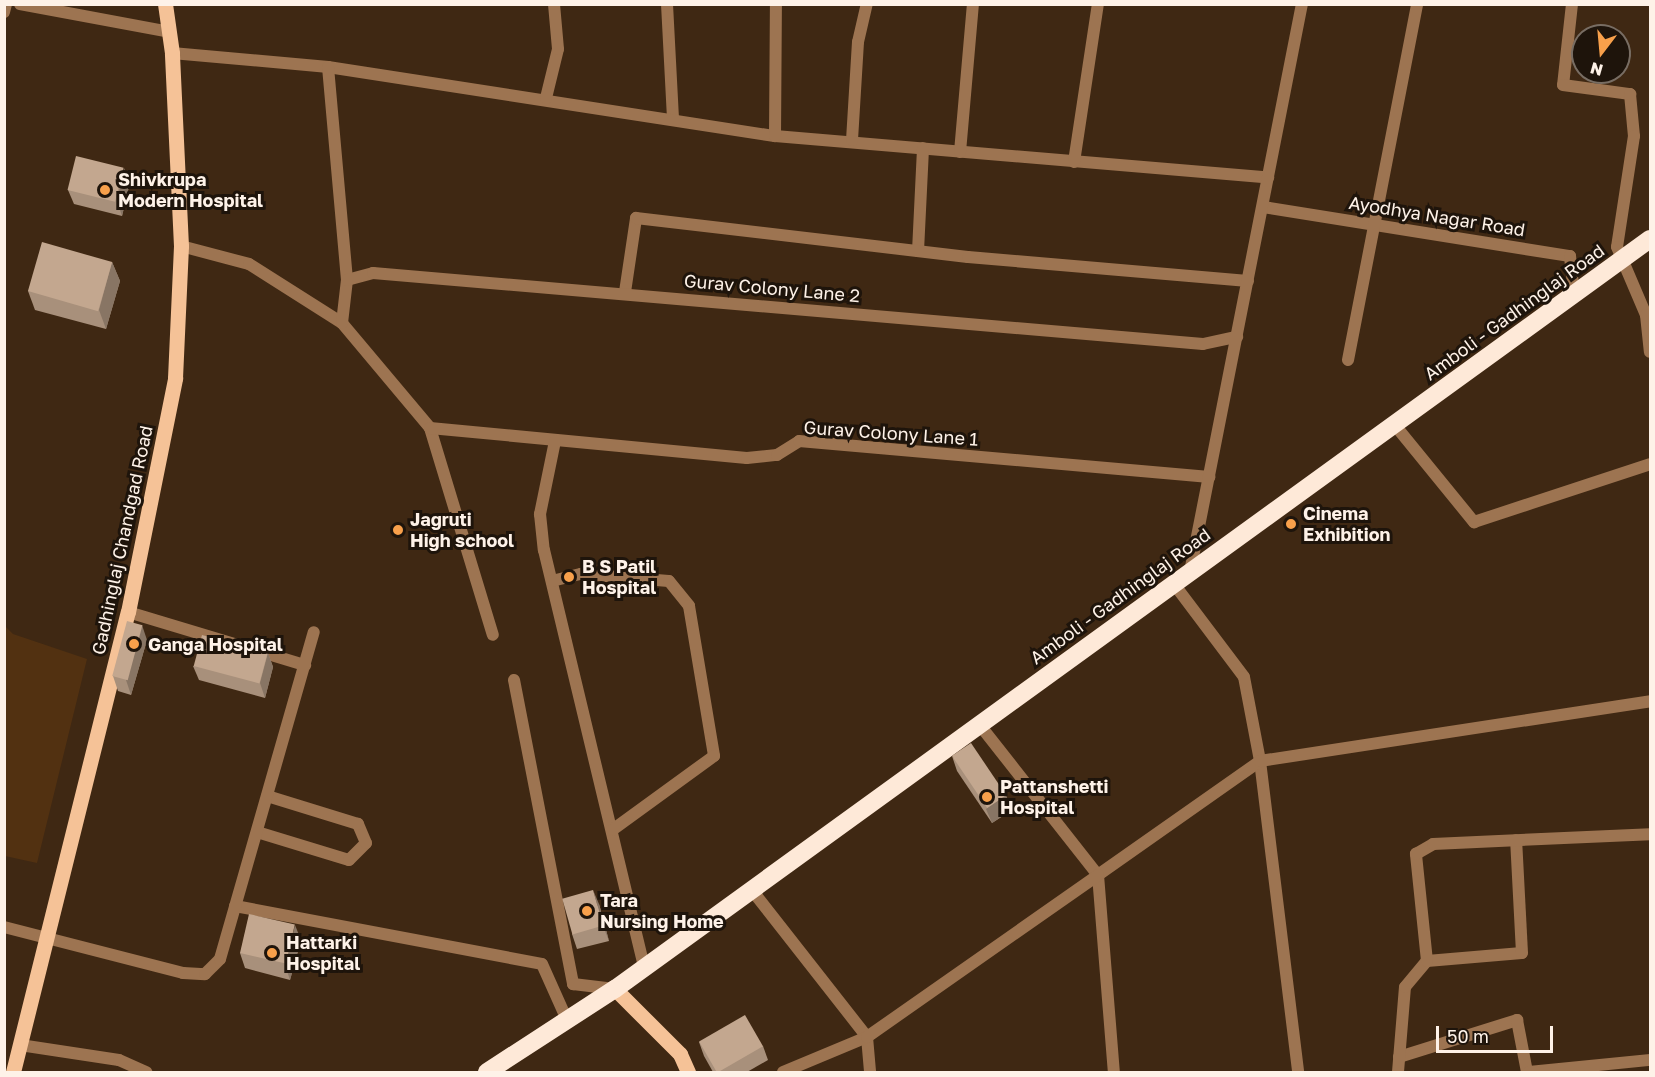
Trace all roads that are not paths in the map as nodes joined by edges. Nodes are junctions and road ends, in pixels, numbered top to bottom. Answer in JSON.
{"nodes":[{"id":1,"x":6,"y":4,"type":"edge"},
{"id":2,"x":20,"y":4,"type":"edge"},
{"id":3,"x":165,"y":4,"type":"edge"},
{"id":4,"x":554,"y":4,"type":"edge"},
{"id":5,"x":667,"y":4,"type":"edge"},
{"id":6,"x":776,"y":4,"type":"edge"},
{"id":7,"x":867,"y":4,"type":"edge"},
{"id":8,"x":973,"y":4,"type":"edge"},
{"id":9,"x":1098,"y":4,"type":"edge"},
{"id":10,"x":1302,"y":4,"type":"edge"},
{"id":11,"x":1417,"y":4,"type":"edge"},
{"id":12,"x":1572,"y":4,"type":"edge"},
{"id":13,"x":4,"y":12,"type":"edge"},
{"id":14,"x":169,"y":32,"type":"junction"},
{"id":15,"x":172,"y":53,"type":"junction"},
{"id":16,"x":328,"y":67,"type":"junction"},
{"id":17,"x":546,"y":98,"type":"junction"},
{"id":18,"x":673,"y":119,"type":"junction"},
{"id":19,"x":774,"y":136,"type":"junction"},
{"id":20,"x":852,"y":140,"type":"junction"},
{"id":21,"x":923,"y":148,"type":"junction"},
{"id":22,"x":960,"y":152,"type":"junction"},
{"id":23,"x":1074,"y":162,"type":"junction"},
{"id":24,"x":1268,"y":177,"type":"junction"},
{"id":25,"x":1263,"y":207,"type":"junction"},
{"id":26,"x":1375,"y":224,"type":"junction"},
{"id":27,"x":1650,"y":239,"type":"edge"},
{"id":28,"x":181,"y":246,"type":"junction"},
{"id":29,"x":918,"y":251,"type":"junction"},
{"id":30,"x":1622,"y":260,"type":"junction"},
{"id":31,"x":347,"y":280,"type":"junction"},
{"id":32,"x":1248,"y":281,"type":"junction"},
{"id":33,"x":626,"y":292,"type":"junction"},
{"id":34,"x":1574,"y":292,"type":"junction"},
{"id":35,"x":342,"y":323,"type":"junction"},
{"id":36,"x":1237,"y":338,"type":"junction"},
{"id":37,"x":1650,"y":352,"type":"edge"},
{"id":38,"x":1348,"y":360,"type":"dead end"},
{"id":39,"x":1394,"y":424,"type":"junction"},
{"id":40,"x":430,"y":428,"type":"junction"},
{"id":41,"x":555,"y":441,"type":"junction"},
{"id":42,"x":1650,"y":464,"type":"edge"},
{"id":43,"x":1209,"y":477,"type":"junction"},
{"id":44,"x":1190,"y":572,"type":"junction"},
{"id":45,"x":552,"y":581,"type":"junction"},
{"id":46,"x":1174,"y":584,"type":"junction"},
{"id":47,"x":128,"y":612,"type":"junction"},
{"id":48,"x":314,"y":632,"type":"dead end"},
{"id":49,"x":493,"y":635,"type":"dead end"},
{"id":50,"x":304,"y":664,"type":"junction"},
{"id":51,"x":514,"y":680,"type":"dead end"},
{"id":52,"x":1650,"y":701,"type":"edge"},
{"id":53,"x":979,"y":724,"type":"junction"},
{"id":54,"x":1260,"y":761,"type":"junction"},
{"id":55,"x":267,"y":796,"type":"junction"},
{"id":56,"x":612,"y":830,"type":"junction"},
{"id":57,"x":256,"y":832,"type":"junction"},
{"id":58,"x":1650,"y":834,"type":"edge"},
{"id":59,"x":1516,"y":840,"type":"junction"},
{"id":60,"x":1098,"y":875,"type":"junction"},
{"id":61,"x":752,"y":889,"type":"junction"},
{"id":62,"x":235,"y":906,"type":"junction"},
{"id":63,"x":4,"y":927,"type":"edge"},
{"id":64,"x":48,"y":937,"type":"junction"},
{"id":65,"x":1427,"y":961,"type":"junction"},
{"id":66,"x":644,"y":966,"type":"junction"},
{"id":67,"x":615,"y":989,"type":"junction"},
{"id":68,"x":567,"y":1020,"type":"junction"},
{"id":69,"x":867,"y":1037,"type":"junction"},
{"id":70,"x":20,"y":1045,"type":"junction"},
{"id":71,"x":1399,"y":1057,"type":"junction"},
{"id":72,"x":1650,"y":1060,"type":"edge"},
{"id":73,"x":13,"y":1072,"type":"edge"},
{"id":74,"x":146,"y":1072,"type":"edge"},
{"id":75,"x":488,"y":1072,"type":"edge"},
{"id":76,"x":688,"y":1072,"type":"edge"},
{"id":77,"x":783,"y":1072,"type":"edge"},
{"id":78,"x":870,"y":1072,"type":"edge"},
{"id":79,"x":1114,"y":1072,"type":"edge"},
{"id":80,"x":1298,"y":1072,"type":"edge"},
{"id":81,"x":1398,"y":1072,"type":"edge"},
{"id":82,"x":1528,"y":1072,"type":"edge"}],
"edges":[{"from":1,"to":13,"type":"street"},
{"from":2,"to":14,"type":"street"},
{"from":3,"to":14,"type":"main road","name":"Gadhinglaj Chandgad Road"},
{"from":4,"to":17,"type":"street"},
{"from":5,"to":18,"type":"street"},
{"from":6,"to":19,"type":"street"},
{"from":7,"to":20,"type":"street"},
{"from":8,"to":22,"type":"street"},
{"from":9,"to":23,"type":"street"},
{"from":10,"to":24,"type":"street"},
{"from":11,"to":26,"type":"street"},
{"from":12,"to":30,"type":"street"},
{"from":14,"to":15,"type":"main road","name":"Gadhinglaj Chandgad Road"},
{"from":15,"to":16,"type":"street"},
{"from":15,"to":28,"type":"main road","name":"Gadhinglaj Chandgad Road"},
{"from":16,"to":17,"type":"street"},
{"from":16,"to":31,"type":"street"},
{"from":17,"to":18,"type":"street"},
{"from":18,"to":19,"type":"street"},
{"from":19,"to":20,"type":"street"},
{"from":20,"to":21,"type":"street"},
{"from":21,"to":22,"type":"street"},
{"from":21,"to":29,"type":"street"},
{"from":22,"to":23,"type":"street"},
{"from":23,"to":24,"type":"street"},
{"from":24,"to":25,"type":"street"},
{"from":25,"to":26,"type":"street","name":"Ayodhya Nagar Road"},
{"from":25,"to":32,"type":"street"},
{"from":26,"to":34,"type":"street","name":"Ayodhya Nagar Road"},
{"from":26,"to":38,"type":"street"},
{"from":27,"to":30,"type":"highway","name":"Amboli - Gadhinglaj Road"},
{"from":28,"to":35,"type":"street"},
{"from":28,"to":47,"type":"main road","name":"Gadhinglaj Chandgad Road"},
{"from":29,"to":32,"type":"street"},
{"from":29,"to":33,"type":"street"},
{"from":30,"to":34,"type":"highway","name":"Amboli - Gadhinglaj Road"},
{"from":30,"to":37,"type":"street"},
{"from":31,"to":33,"type":"street","name":"Gurav Colony Lane 2"},
{"from":31,"to":35,"type":"street"},
{"from":32,"to":36,"type":"street"},
{"from":33,"to":36,"type":"street","name":"Gurav Colony Lane 2"},
{"from":34,"to":39,"type":"highway","name":"Amboli - Gadhinglaj Road"},
{"from":35,"to":40,"type":"street"},
{"from":36,"to":43,"type":"street"},
{"from":39,"to":42,"type":"street"},
{"from":39,"to":44,"type":"highway","name":"Amboli - Gadhinglaj Road"},
{"from":40,"to":41,"type":"street","name":"Gurav Colony Lane 1"},
{"from":40,"to":49,"type":"street"},
{"from":41,"to":43,"type":"street","name":"Gurav Colony Lane 1"},
{"from":41,"to":45,"type":"street"},
{"from":43,"to":44,"type":"street"},
{"from":44,"to":46,"type":"highway","name":"Amboli - Gadhinglaj Road"},
{"from":45,"to":56,"type":"street"},
{"from":45,"to":56,"type":"street"},
{"from":46,"to":53,"type":"highway","name":"Amboli - Gadhinglaj Road"},
{"from":46,"to":54,"type":"street"},
{"from":47,"to":50,"type":"street"},
{"from":47,"to":64,"type":"main road","name":"Gadhinglaj Chandgad Road"},
{"from":48,"to":50,"type":"street"},
{"from":50,"to":55,"type":"street"},
{"from":51,"to":67,"type":"street"},
{"from":52,"to":54,"type":"street"},
{"from":53,"to":60,"type":"street"},
{"from":53,"to":61,"type":"highway","name":"Amboli - Gadhinglaj Road"},
{"from":54,"to":60,"type":"street"},
{"from":54,"to":80,"type":"street"},
{"from":55,"to":57,"type":"street"},
{"from":55,"to":57,"type":"street"},
{"from":56,"to":66,"type":"street"},
{"from":57,"to":62,"type":"street"},
{"from":58,"to":59,"type":"street"},
{"from":59,"to":65,"type":"street"},
{"from":59,"to":65,"type":"street"},
{"from":60,"to":69,"type":"street"},
{"from":60,"to":79,"type":"street"},
{"from":61,"to":66,"type":"highway","name":"Amboli - Gadhinglaj Road"},
{"from":61,"to":69,"type":"street"},
{"from":62,"to":64,"type":"street"},
{"from":62,"to":68,"type":"street"},
{"from":63,"to":64,"type":"street"},
{"from":64,"to":70,"type":"main road","name":"Gadhinglaj Chandgad Road"},
{"from":65,"to":71,"type":"street"},
{"from":66,"to":67,"type":"highway","name":"Amboli - Gadhinglaj Road"},
{"from":67,"to":68,"type":"highway","name":"Amboli - Gadhinglaj Road"},
{"from":67,"to":76,"type":"main road"},
{"from":68,"to":75,"type":"highway","name":"Amboli - Gadhinglaj Road"},
{"from":69,"to":77,"type":"street"},
{"from":69,"to":78,"type":"street"},
{"from":70,"to":73,"type":"main road","name":"Gadhinglaj Chandgad Road"},
{"from":70,"to":74,"type":"street"},
{"from":71,"to":81,"type":"street"},
{"from":71,"to":82,"type":"street"},
{"from":72,"to":82,"type":"street"}]}
